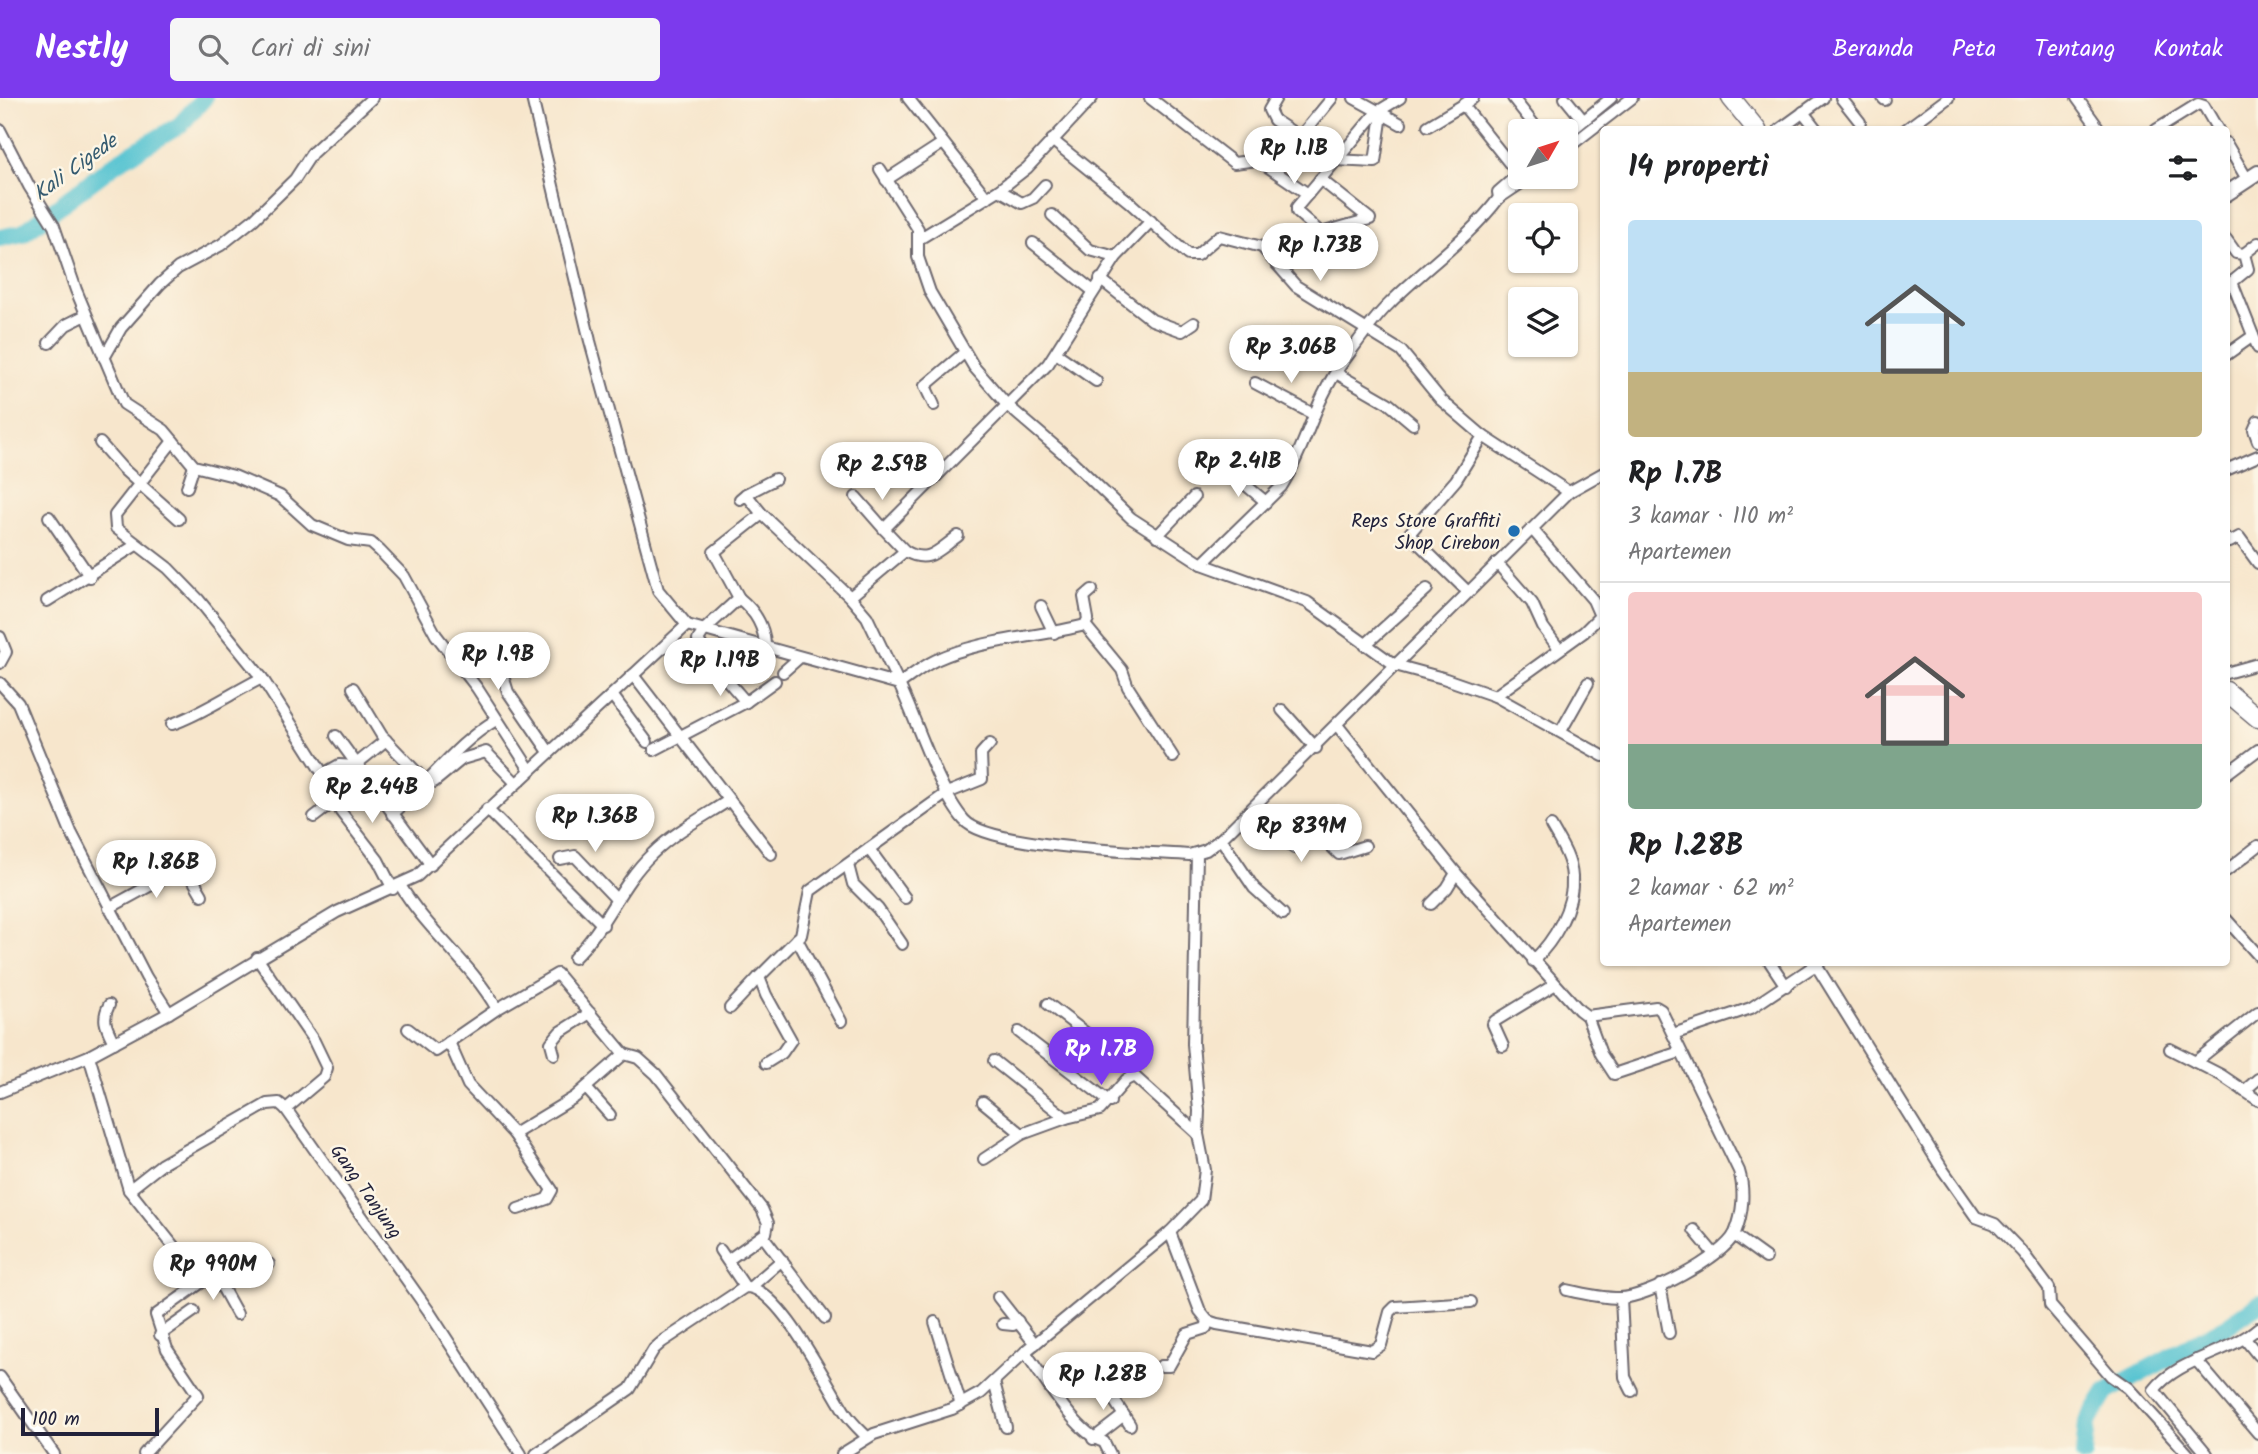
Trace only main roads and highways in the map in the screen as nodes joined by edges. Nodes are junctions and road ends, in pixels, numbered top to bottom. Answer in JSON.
{"nodes":[{"id":1,"x":1731,"y":98,"type":"edge"},
{"id":2,"x":1754,"y":126,"type":"edge"},
{"id":3,"x":2230,"y":694,"type":"edge"},
{"id":4,"x":2258,"y":718,"type":"edge"}],
"edges":[{"from":1,"to":2,"type":"main road"},
{"from":3,"to":4,"type":"main road"}]}
